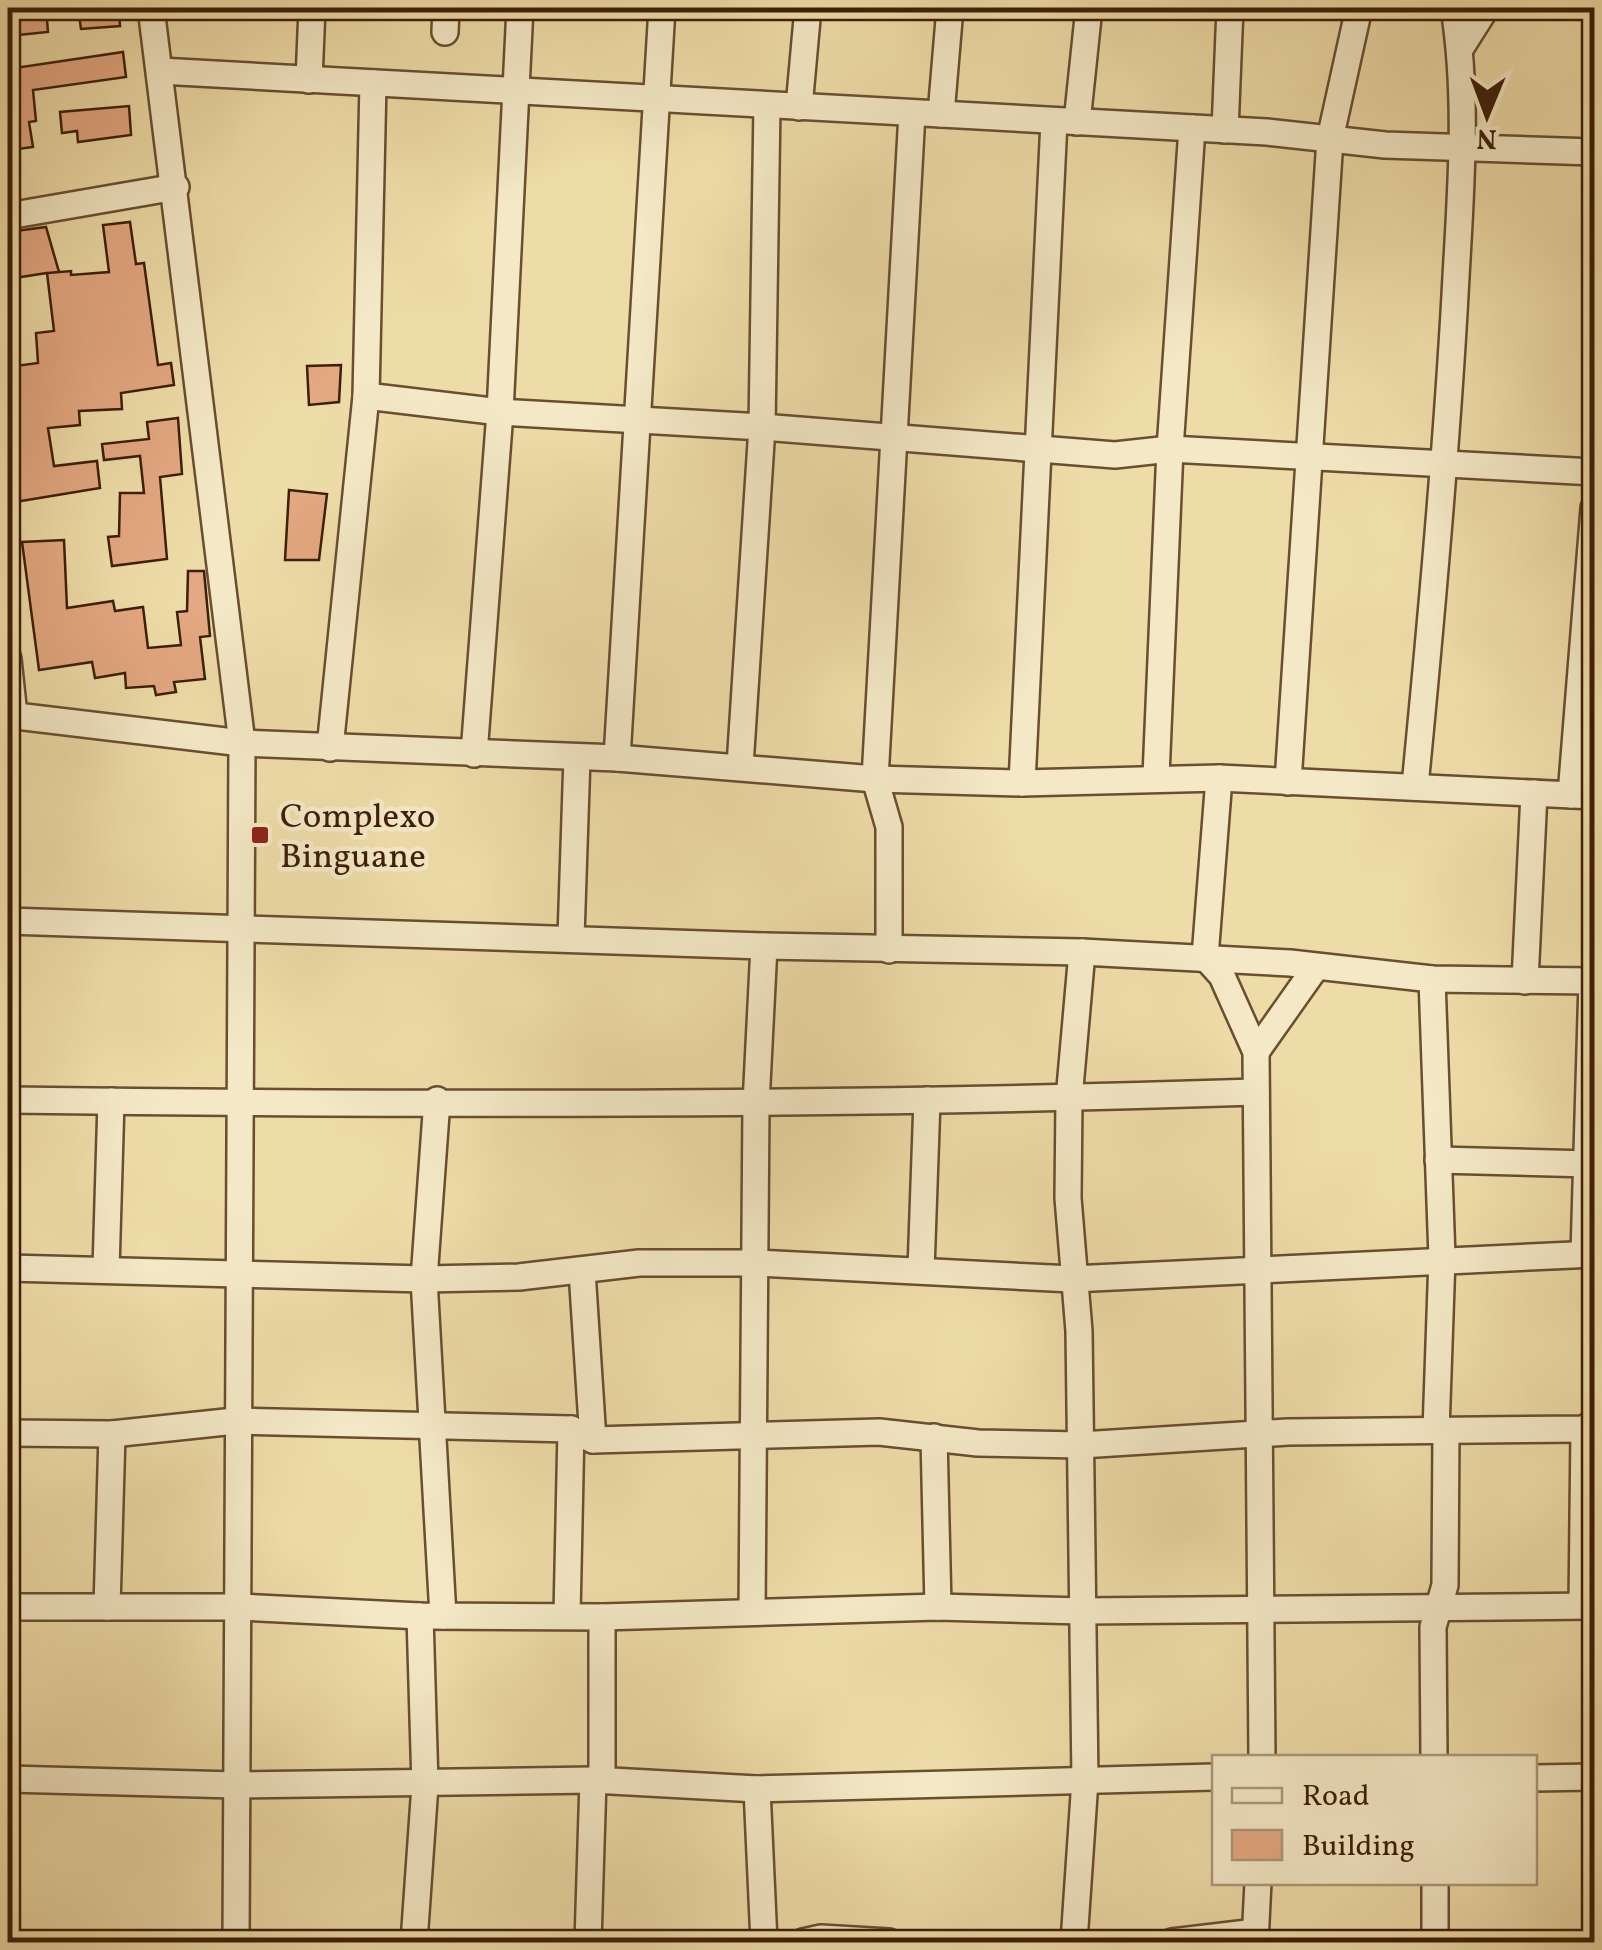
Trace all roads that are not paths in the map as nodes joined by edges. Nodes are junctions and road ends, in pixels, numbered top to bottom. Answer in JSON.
{"nodes":[{"id":1,"x":151,"y":8,"type":"edge"},
{"id":2,"x":312,"y":8,"type":"edge"},
{"id":3,"x":520,"y":8,"type":"edge"},
{"id":4,"x":662,"y":8,"type":"edge"},
{"id":5,"x":808,"y":8,"type":"edge"},
{"id":6,"x":950,"y":8,"type":"edge"},
{"id":7,"x":1088,"y":8,"type":"edge"},
{"id":8,"x":1230,"y":8,"type":"edge"},
{"id":9,"x":1358,"y":8,"type":"edge"},
{"id":10,"x":1454,"y":8,"type":"edge"},
{"id":11,"x":1486,"y":8,"type":"edge"},
{"id":12,"x":1460,"y":49,"type":"junction"},
{"id":13,"x":160,"y":72,"type":"junction"},
{"id":14,"x":309,"y":80,"type":"junction"},
{"id":15,"x":374,"y":84,"type":"junction"},
{"id":16,"x":516,"y":91,"type":"junction"},
{"id":17,"x":654,"y":99,"type":"junction"},
{"id":18,"x":767,"y":105,"type":"junction"},
{"id":19,"x":799,"y":107,"type":"junction"},
{"id":20,"x":912,"y":113,"type":"junction"},
{"id":21,"x":941,"y":114,"type":"junction"},
{"id":22,"x":1065,"y":121,"type":"junction"},
{"id":23,"x":1192,"y":128,"type":"junction"},
{"id":24,"x":1225,"y":130,"type":"junction"},
{"id":25,"x":1330,"y":139,"type":"junction"},
{"id":26,"x":1463,"y":147,"type":"junction"},
{"id":27,"x":1594,"y":152,"type":"edge"},
{"id":28,"x":176,"y":187,"type":"junction"},
{"id":29,"x":8,"y":216,"type":"edge"},
{"id":30,"x":366,"y":396,"type":"junction"},
{"id":31,"x":500,"y":412,"type":"junction"},
{"id":32,"x":640,"y":420,"type":"junction"},
{"id":33,"x":762,"y":427,"type":"junction"},
{"id":34,"x":897,"y":437,"type":"junction"},
{"id":35,"x":1170,"y":449,"type":"junction"},
{"id":36,"x":1036,"y":450,"type":"junction"},
{"id":37,"x":1310,"y":455,"type":"junction"},
{"id":38,"x":1446,"y":462,"type":"junction"},
{"id":39,"x":1594,"y":472,"type":"edge"},
{"id":40,"x":1594,"y":508,"type":"edge"},
{"id":41,"x":8,"y":659,"type":"edge"},
{"id":42,"x":10,"y":715,"type":"edge"},
{"id":43,"x":242,"y":743,"type":"junction"},
{"id":44,"x":330,"y":748,"type":"junction"},
{"id":45,"x":474,"y":754,"type":"junction"},
{"id":46,"x":577,"y":757,"type":"junction"},
{"id":47,"x":617,"y":758,"type":"junction"},
{"id":48,"x":740,"y":766,"type":"junction"},
{"id":49,"x":1156,"y":776,"type":"junction"},
{"id":50,"x":1219,"y":778,"type":"junction"},
{"id":51,"x":875,"y":779,"type":"junction"},
{"id":52,"x":1288,"y":782,"type":"junction"},
{"id":53,"x":1022,"y":783,"type":"junction"},
{"id":54,"x":1415,"y":786,"type":"junction"},
{"id":55,"x":1534,"y":793,"type":"junction"},
{"id":56,"x":1583,"y":796,"type":"edge"},
{"id":57,"x":8,"y":921,"type":"edge"},
{"id":58,"x":243,"y":929,"type":"junction"},
{"id":59,"x":572,"y":937,"type":"junction"},
{"id":60,"x":764,"y":946,"type":"junction"},
{"id":61,"x":890,"y":950,"type":"junction"},
{"id":62,"x":1082,"y":952,"type":"junction"},
{"id":63,"x":1205,"y":958,"type":"junction"},
{"id":64,"x":1316,"y":967,"type":"junction"},
{"id":65,"x":1432,"y":979,"type":"junction"},
{"id":66,"x":1525,"y":980,"type":"junction"},
{"id":67,"x":1594,"y":981,"type":"edge"},
{"id":68,"x":1256,"y":1052,"type":"junction"},
{"id":69,"x":1256,"y":1092,"type":"junction"},
{"id":70,"x":1069,"y":1098,"type":"junction"},
{"id":71,"x":8,"y":1100,"type":"edge"},
{"id":72,"x":437,"y":1100,"type":"junction"},
{"id":73,"x":926,"y":1100,"type":"junction"},
{"id":74,"x":111,"y":1101,"type":"junction"},
{"id":75,"x":242,"y":1104,"type":"junction"},
{"id":76,"x":756,"y":1104,"type":"junction"},
{"id":77,"x":1438,"y":1160,"type":"junction"},
{"id":78,"x":1590,"y":1164,"type":"junction"},
{"id":79,"x":1589,"y":1254,"type":"edge"},
{"id":80,"x":1442,"y":1258,"type":"junction"},
{"id":81,"x":755,"y":1263,"type":"junction"},
{"id":82,"x":8,"y":1268,"type":"edge"},
{"id":83,"x":106,"y":1268,"type":"junction"},
{"id":84,"x":582,"y":1270,"type":"junction"},
{"id":85,"x":921,"y":1270,"type":"junction"},
{"id":86,"x":239,"y":1273,"type":"junction"},
{"id":87,"x":1258,"y":1273,"type":"junction"},
{"id":88,"x":424,"y":1279,"type":"junction"},
{"id":89,"x":1072,"y":1280,"type":"junction"},
{"id":90,"x":235,"y":1421,"type":"junction"},
{"id":91,"x":1589,"y":1425,"type":"edge"},
{"id":92,"x":430,"y":1429,"type":"junction"},
{"id":93,"x":1441,"y":1431,"type":"junction"},
{"id":94,"x":8,"y":1433,"type":"edge"},
{"id":95,"x":112,"y":1434,"type":"junction"},
{"id":96,"x":582,"y":1434,"type":"junction"},
{"id":97,"x":755,"y":1434,"type":"junction"},
{"id":98,"x":1260,"y":1435,"type":"junction"},
{"id":99,"x":934,"y":1437,"type":"junction"},
{"id":100,"x":1080,"y":1444,"type":"junction"},
{"id":101,"x":1438,"y":1605,"type":"junction"},
{"id":102,"x":1588,"y":1606,"type":"edge"},
{"id":103,"x":8,"y":1607,"type":"edge"},
{"id":104,"x":239,"y":1607,"type":"junction"},
{"id":105,"x":938,"y":1607,"type":"junction"},
{"id":106,"x":107,"y":1608,"type":"junction"},
{"id":107,"x":1263,"y":1609,"type":"junction"},
{"id":108,"x":1083,"y":1610,"type":"junction"},
{"id":109,"x":752,"y":1612,"type":"junction"},
{"id":110,"x":567,"y":1615,"type":"junction"},
{"id":111,"x":432,"y":1616,"type":"junction"},
{"id":112,"x":602,"y":1617,"type":"junction"},
{"id":113,"x":1262,"y":1755,"type":"edge"},
{"id":114,"x":1434,"y":1755,"type":"edge"},
{"id":115,"x":1212,"y":1777,"type":"edge"},
{"id":116,"x":1594,"y":1777,"type":"edge"},
{"id":117,"x":1537,"y":1778,"type":"edge"},
{"id":118,"x":8,"y":1779,"type":"edge"},
{"id":119,"x":598,"y":1780,"type":"junction"},
{"id":120,"x":1085,"y":1780,"type":"junction"},
{"id":121,"x":235,"y":1785,"type":"junction"},
{"id":122,"x":426,"y":1785,"type":"junction"},
{"id":123,"x":757,"y":1789,"type":"junction"},
{"id":124,"x":1258,"y":1885,"type":"edge"},
{"id":125,"x":1435,"y":1885,"type":"edge"},
{"id":126,"x":1256,"y":1937,"type":"edge"},
{"id":127,"x":236,"y":1942,"type":"edge"},
{"id":128,"x":414,"y":1942,"type":"edge"},
{"id":129,"x":588,"y":1942,"type":"edge"},
{"id":130,"x":764,"y":1942,"type":"edge"},
{"id":131,"x":803,"y":1942,"type":"edge"},
{"id":132,"x":889,"y":1942,"type":"edge"},
{"id":133,"x":1074,"y":1942,"type":"edge"},
{"id":134,"x":1172,"y":1942,"type":"edge"},
{"id":135,"x":1436,"y":1942,"type":"edge"}],
"edges":[{"from":1,"to":13,"type":"street"},
{"from":2,"to":14,"type":"street"},
{"from":3,"to":16,"type":"street"},
{"from":4,"to":17,"type":"street"},
{"from":5,"to":19,"type":"street"},
{"from":6,"to":21,"type":"street"},
{"from":7,"to":22,"type":"street"},
{"from":8,"to":24,"type":"street"},
{"from":9,"to":25,"type":"street"},
{"from":10,"to":12,"type":"street"},
{"from":11,"to":12,"type":"street"},
{"from":12,"to":26,"type":"street"},
{"from":13,"to":14,"type":"street"},
{"from":13,"to":28,"type":"street"},
{"from":14,"to":15,"type":"street"},
{"from":15,"to":16,"type":"street"},
{"from":15,"to":30,"type":"street"},
{"from":16,"to":17,"type":"street"},
{"from":16,"to":31,"type":"street"},
{"from":17,"to":18,"type":"street"},
{"from":17,"to":32,"type":"street"},
{"from":18,"to":19,"type":"street"},
{"from":18,"to":33,"type":"street"},
{"from":19,"to":20,"type":"street"},
{"from":20,"to":21,"type":"street"},
{"from":20,"to":34,"type":"street"},
{"from":21,"to":22,"type":"street"},
{"from":22,"to":23,"type":"street"},
{"from":22,"to":36,"type":"street"},
{"from":23,"to":24,"type":"street"},
{"from":23,"to":35,"type":"street"},
{"from":24,"to":25,"type":"street"},
{"from":25,"to":26,"type":"street"},
{"from":25,"to":37,"type":"street"},
{"from":26,"to":27,"type":"street"},
{"from":26,"to":38,"type":"street"},
{"from":28,"to":29,"type":"street"},
{"from":28,"to":43,"type":"street"},
{"from":30,"to":31,"type":"street"},
{"from":30,"to":44,"type":"street"},
{"from":31,"to":32,"type":"street"},
{"from":31,"to":45,"type":"street"},
{"from":32,"to":33,"type":"street"},
{"from":32,"to":47,"type":"street"},
{"from":33,"to":34,"type":"street"},
{"from":33,"to":48,"type":"street"},
{"from":34,"to":36,"type":"street"},
{"from":34,"to":51,"type":"street"},
{"from":35,"to":36,"type":"street"},
{"from":35,"to":37,"type":"street"},
{"from":35,"to":49,"type":"street"},
{"from":36,"to":53,"type":"street"},
{"from":37,"to":38,"type":"street"},
{"from":37,"to":52,"type":"street"},
{"from":38,"to":39,"type":"street"},
{"from":38,"to":54,"type":"street"},
{"from":40,"to":56,"type":"street"},
{"from":41,"to":42,"type":"street"},
{"from":42,"to":43,"type":"street"},
{"from":43,"to":44,"type":"street"},
{"from":43,"to":58,"type":"street"},
{"from":44,"to":45,"type":"street"},
{"from":45,"to":46,"type":"street"},
{"from":46,"to":47,"type":"street"},
{"from":46,"to":59,"type":"street"},
{"from":47,"to":48,"type":"street"},
{"from":48,"to":51,"type":"street"},
{"from":49,"to":50,"type":"street"},
{"from":49,"to":53,"type":"street"},
{"from":50,"to":52,"type":"street"},
{"from":50,"to":63,"type":"street"},
{"from":51,"to":53,"type":"street"},
{"from":51,"to":61,"type":"street"},
{"from":52,"to":54,"type":"street"},
{"from":54,"to":55,"type":"street"},
{"from":55,"to":56,"type":"street"},
{"from":55,"to":66,"type":"street"},
{"from":57,"to":58,"type":"street"},
{"from":58,"to":59,"type":"street"},
{"from":58,"to":75,"type":"street"},
{"from":59,"to":60,"type":"street"},
{"from":60,"to":61,"type":"street"},
{"from":60,"to":76,"type":"street"},
{"from":61,"to":62,"type":"street"},
{"from":62,"to":63,"type":"street"},
{"from":62,"to":70,"type":"street"},
{"from":63,"to":64,"type":"street"},
{"from":63,"to":68,"type":"street"},
{"from":64,"to":65,"type":"street"},
{"from":64,"to":68,"type":"street"},
{"from":65,"to":66,"type":"street"},
{"from":65,"to":77,"type":"street"},
{"from":66,"to":67,"type":"street"},
{"from":67,"to":78,"type":"street"},
{"from":68,"to":69,"type":"street"},
{"from":69,"to":70,"type":"street"},
{"from":69,"to":87,"type":"street"},
{"from":70,"to":73,"type":"street"},
{"from":70,"to":89,"type":"street"},
{"from":71,"to":74,"type":"street"},
{"from":72,"to":75,"type":"street"},
{"from":72,"to":76,"type":"street"},
{"from":72,"to":88,"type":"street"},
{"from":73,"to":76,"type":"street"},
{"from":73,"to":85,"type":"street"},
{"from":74,"to":75,"type":"street"},
{"from":74,"to":83,"type":"street"},
{"from":75,"to":86,"type":"street"},
{"from":76,"to":81,"type":"street"},
{"from":77,"to":78,"type":"street"},
{"from":77,"to":80,"type":"street"},
{"from":78,"to":79,"type":"street"},
{"from":79,"to":80,"type":"street"},
{"from":80,"to":87,"type":"street"},
{"from":80,"to":93,"type":"street"},
{"from":81,"to":84,"type":"street"},
{"from":81,"to":85,"type":"street"},
{"from":81,"to":97,"type":"street"},
{"from":82,"to":83,"type":"street"},
{"from":83,"to":86,"type":"street"},
{"from":84,"to":88,"type":"street"},
{"from":84,"to":96,"type":"street"},
{"from":85,"to":89,"type":"street"},
{"from":86,"to":88,"type":"street"},
{"from":86,"to":90,"type":"street"},
{"from":87,"to":89,"type":"street"},
{"from":87,"to":98,"type":"street"},
{"from":88,"to":92,"type":"street"},
{"from":89,"to":100,"type":"street"},
{"from":90,"to":92,"type":"street"},
{"from":90,"to":95,"type":"street"},
{"from":90,"to":104,"type":"street"},
{"from":91,"to":93,"type":"street"},
{"from":91,"to":102,"type":"street"},
{"from":92,"to":96,"type":"street"},
{"from":92,"to":111,"type":"street"},
{"from":93,"to":98,"type":"street"},
{"from":93,"to":101,"type":"street"},
{"from":94,"to":95,"type":"street"},
{"from":95,"to":106,"type":"street"},
{"from":96,"to":97,"type":"street"},
{"from":96,"to":110,"type":"street"},
{"from":97,"to":99,"type":"street"},
{"from":97,"to":109,"type":"street"},
{"from":98,"to":100,"type":"street"},
{"from":98,"to":107,"type":"street"},
{"from":99,"to":100,"type":"street"},
{"from":99,"to":105,"type":"street"},
{"from":100,"to":108,"type":"street"},
{"from":101,"to":102,"type":"street"},
{"from":101,"to":107,"type":"street"},
{"from":101,"to":114,"type":"street"},
{"from":103,"to":106,"type":"street"},
{"from":104,"to":106,"type":"street"},
{"from":104,"to":111,"type":"street"},
{"from":104,"to":121,"type":"street"},
{"from":105,"to":108,"type":"street"},
{"from":105,"to":109,"type":"street"},
{"from":107,"to":108,"type":"street"},
{"from":107,"to":113,"type":"street"},
{"from":108,"to":120,"type":"street"},
{"from":109,"to":112,"type":"street"},
{"from":110,"to":111,"type":"street"},
{"from":110,"to":112,"type":"street"},
{"from":111,"to":122,"type":"street"},
{"from":112,"to":119,"type":"street"},
{"from":115,"to":120,"type":"street"},
{"from":116,"to":117,"type":"street"},
{"from":118,"to":121,"type":"street"},
{"from":119,"to":122,"type":"street"},
{"from":119,"to":123,"type":"street"},
{"from":119,"to":129,"type":"street"},
{"from":120,"to":123,"type":"street"},
{"from":120,"to":133,"type":"street"},
{"from":121,"to":122,"type":"street"},
{"from":121,"to":127,"type":"street"},
{"from":122,"to":128,"type":"street"},
{"from":123,"to":130,"type":"street"},
{"from":124,"to":126,"type":"street"},
{"from":125,"to":135,"type":"street"},
{"from":126,"to":134,"type":"street"},
{"from":131,"to":132,"type":"street"}]}
